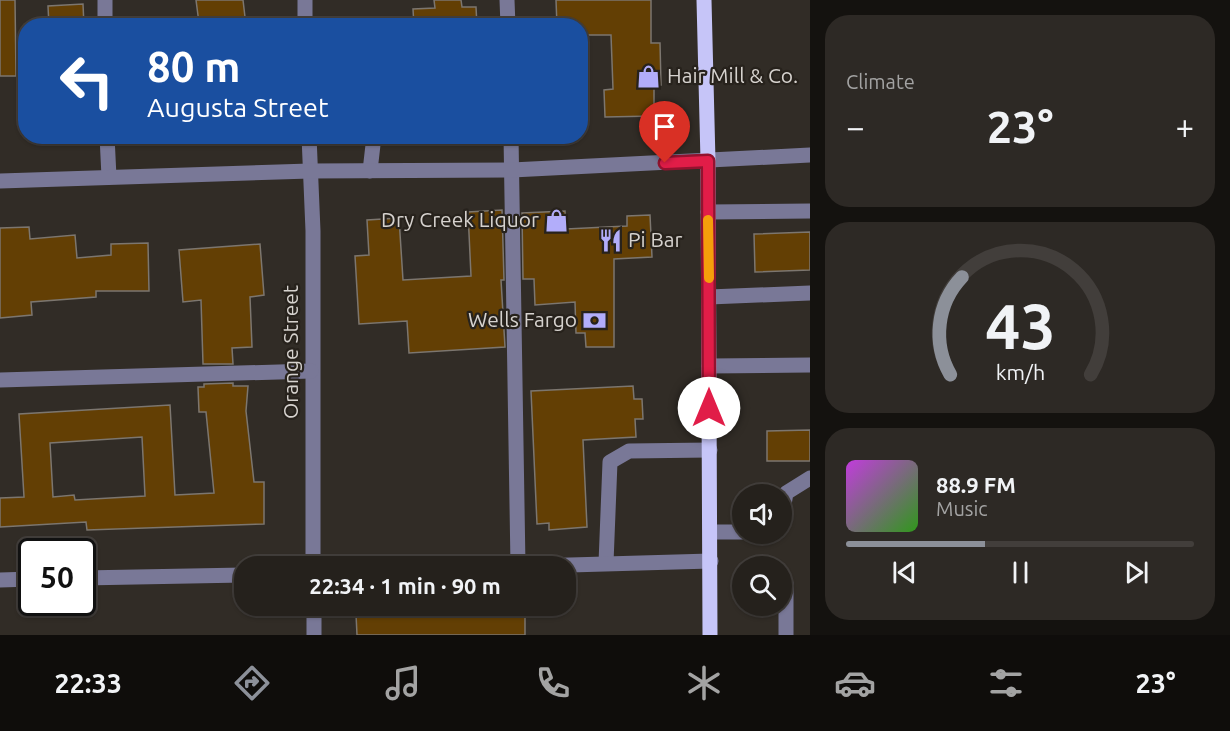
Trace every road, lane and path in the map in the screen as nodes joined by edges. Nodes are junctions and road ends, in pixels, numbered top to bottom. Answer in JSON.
{"nodes":[{"id":1,"x":105,"y":0,"type":"edge"},
{"id":2,"x":305,"y":0,"type":"edge"},
{"id":3,"x":507,"y":0,"type":"edge"},
{"id":4,"x":704,"y":0,"type":"edge"},
{"id":5,"x":105,"y":18,"type":"edge"},
{"id":6,"x":305,"y":18,"type":"edge"},
{"id":7,"x":508,"y":18,"type":"edge"},
{"id":8,"x":107,"y":144,"type":"edge"},
{"id":9,"x":309,"y":144,"type":"edge"},
{"id":10,"x":373,"y":144,"type":"edge"},
{"id":11,"x":511,"y":144,"type":"edge"},
{"id":12,"x":810,"y":155,"type":"edge"},
{"id":13,"x":708,"y":161,"type":"junction"},
{"id":14,"x":512,"y":170,"type":"junction"},
{"id":15,"x":310,"y":171,"type":"junction"},
{"id":16,"x":370,"y":171,"type":"junction"},
{"id":17,"x":109,"y":177,"type":"junction"},
{"id":18,"x":0,"y":181,"type":"edge"},
{"id":19,"x":810,"y":211,"type":"edge"},
{"id":20,"x":708,"y":212,"type":"junction"},
{"id":21,"x":810,"y":293,"type":"edge"},
{"id":22,"x":709,"y":297,"type":"junction"},
{"id":23,"x":810,"y":365,"type":"edge"},
{"id":24,"x":709,"y":366,"type":"junction"},
{"id":25,"x":311,"y":371,"type":"junction"},
{"id":26,"x":0,"y":380,"type":"edge"},
{"id":27,"x":710,"y":450,"type":"junction"},
{"id":28,"x":810,"y":478,"type":"edge"},
{"id":29,"x":792,"y":490,"type":"edge"},
{"id":30,"x":711,"y":532,"type":"junction"},
{"id":31,"x":732,"y":532,"type":"edge"},
{"id":32,"x":313,"y":556,"type":"edge"},
{"id":33,"x":518,"y":556,"type":"edge"},
{"id":34,"x":711,"y":561,"type":"junction"},
{"id":35,"x":606,"y":563,"type":"junction"},
{"id":36,"x":576,"y":564,"type":"edge"},
{"id":37,"x":234,"y":575,"type":"edge"},
{"id":38,"x":96,"y":578,"type":"edge"},
{"id":39,"x":18,"y":579,"type":"edge"},
{"id":40,"x":0,"y":580,"type":"edge"},
{"id":41,"x":314,"y":616,"type":"edge"},
{"id":42,"x":786,"y":616,"type":"edge"},
{"id":43,"x":314,"y":635,"type":"edge"},
{"id":44,"x":710,"y":635,"type":"edge"},
{"id":45,"x":786,"y":635,"type":"edge"}],
"edges":[{"from":1,"to":5,"type":"street"},
{"from":2,"to":6,"type":"street"},
{"from":3,"to":7,"type":"street"},
{"from":4,"to":13,"type":"main road"},
{"from":8,"to":17,"type":"street"},
{"from":9,"to":15,"type":"street","name":"Orange Street"},
{"from":10,"to":16,"type":"street"},
{"from":11,"to":14,"type":"street"},
{"from":12,"to":13,"type":"street"},
{"from":13,"to":14,"type":"street"},
{"from":13,"to":20,"type":"main road"},
{"from":14,"to":16,"type":"street"},
{"from":14,"to":33,"type":"street"},
{"from":15,"to":16,"type":"street"},
{"from":15,"to":17,"type":"street"},
{"from":15,"to":25,"type":"street","name":"Orange Street"},
{"from":17,"to":18,"type":"street"},
{"from":19,"to":20,"type":"street"},
{"from":20,"to":22,"type":"main road"},
{"from":21,"to":22,"type":"street"},
{"from":22,"to":24,"type":"main road"},
{"from":23,"to":24,"type":"street"},
{"from":24,"to":27,"type":"main road"},
{"from":25,"to":26,"type":"street"},
{"from":25,"to":32,"type":"street","name":"Orange Street"},
{"from":27,"to":30,"type":"main road"},
{"from":27,"to":35,"type":"street"},
{"from":28,"to":29,"type":"street"},
{"from":30,"to":31,"type":"street"},
{"from":30,"to":34,"type":"main road"},
{"from":34,"to":35,"type":"street"},
{"from":34,"to":44,"type":"main road"},
{"from":35,"to":36,"type":"street"},
{"from":37,"to":38,"type":"street"},
{"from":39,"to":40,"type":"street"},
{"from":41,"to":43,"type":"street"},
{"from":42,"to":45,"type":"street"}]}
